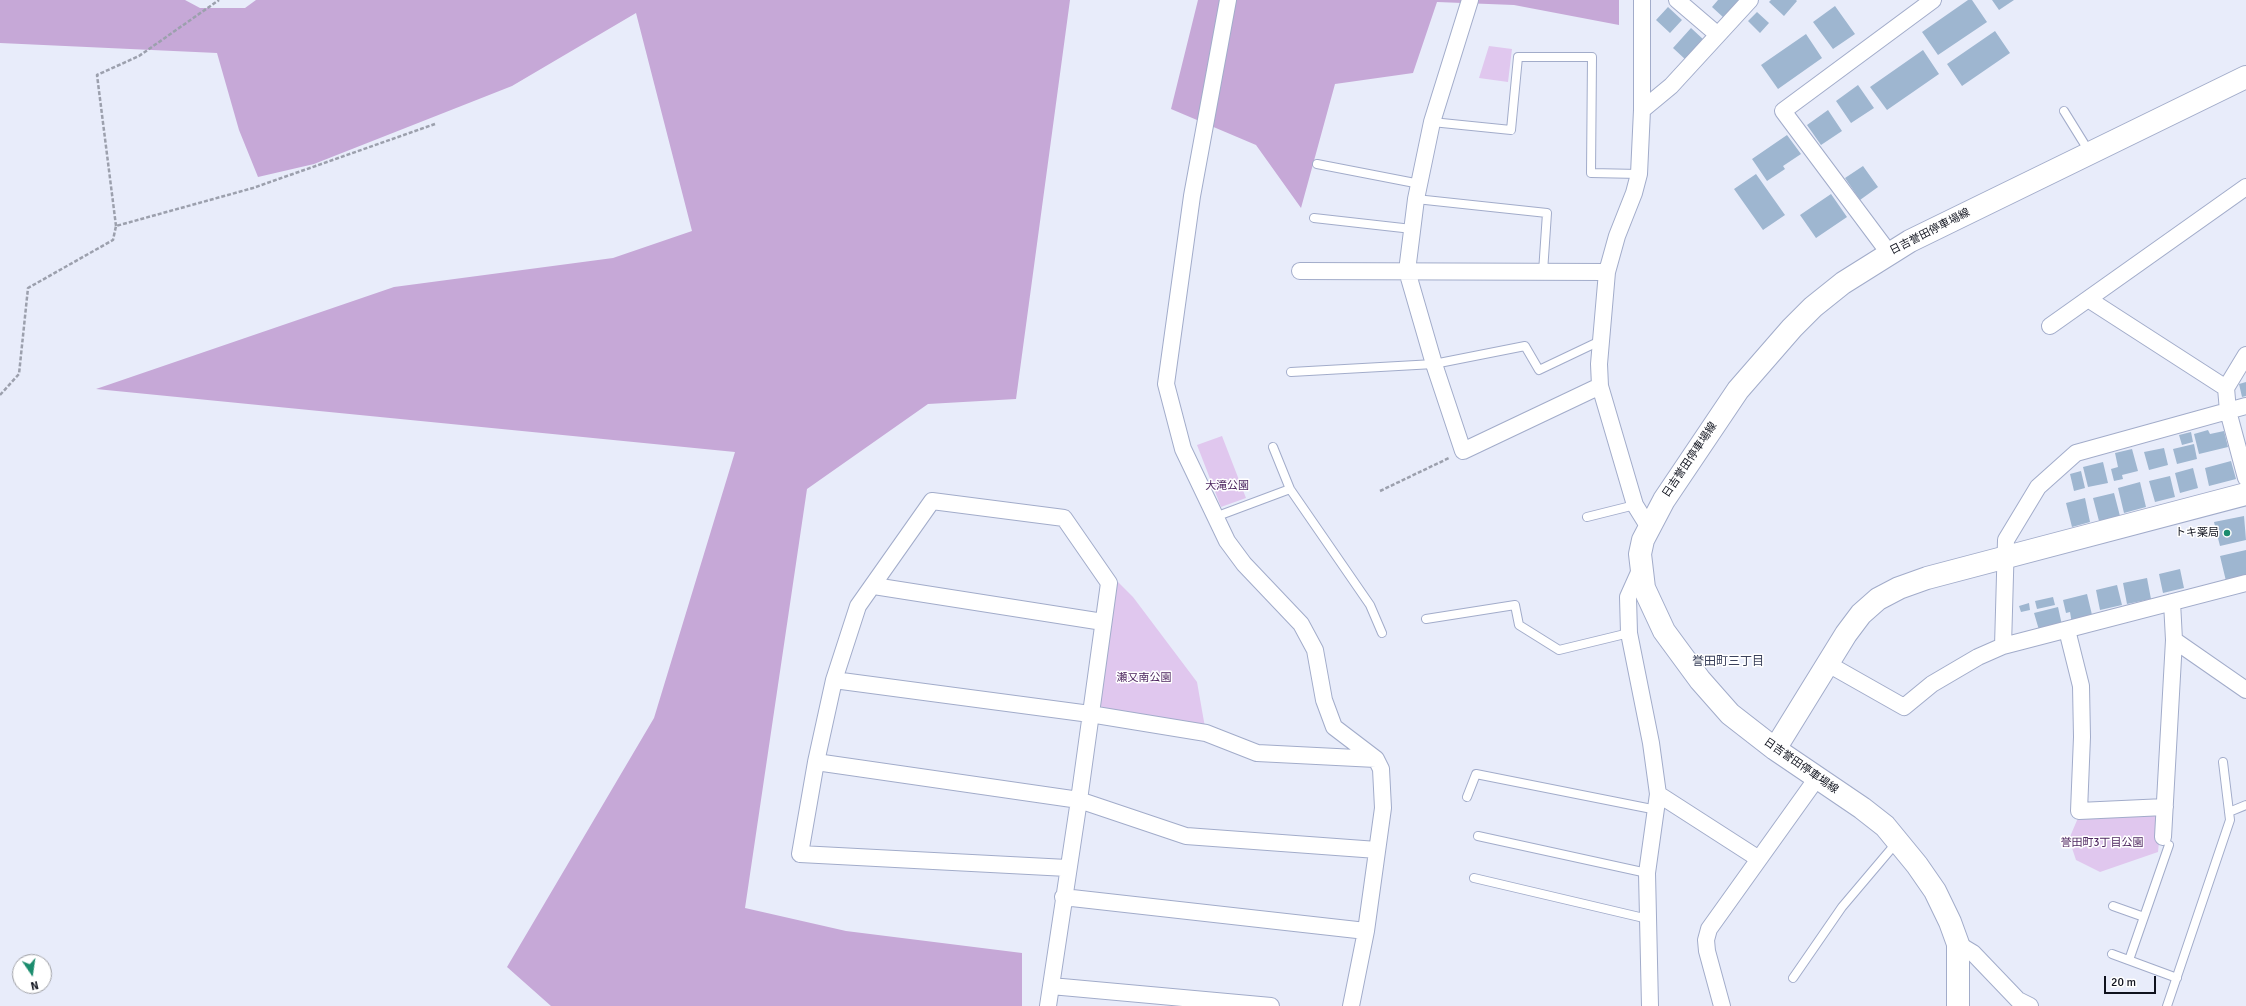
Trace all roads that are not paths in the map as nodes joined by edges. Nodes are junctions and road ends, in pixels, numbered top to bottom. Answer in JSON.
{"nodes":[{"id":1,"x":1228,"y":0,"type":"edge"},
{"id":2,"x":1470,"y":0,"type":"edge"},
{"id":3,"x":1642,"y":0,"type":"edge"},
{"id":4,"x":1677,"y":0,"type":"edge"},
{"id":5,"x":1750,"y":0,"type":"edge"},
{"id":6,"x":1933,"y":0,"type":"edge"},
{"id":7,"x":1718,"y":35,"type":"junction"},
{"id":8,"x":2246,"y":77,"type":"edge"},
{"id":9,"x":1642,"y":110,"type":"junction"},
{"id":10,"x":2064,"y":111,"type":"dead end"},
{"id":11,"x":1432,"y":122,"type":"junction"},
{"id":12,"x":2090,"y":153,"type":"junction"},
{"id":13,"x":1318,"y":164,"type":"dead end"},
{"id":14,"x":1639,"y":174,"type":"junction"},
{"id":15,"x":2246,"y":187,"type":"edge"},
{"id":16,"x":1418,"y":191,"type":"junction"},
{"id":17,"x":1314,"y":218,"type":"dead end"},
{"id":18,"x":1412,"y":229,"type":"junction"},
{"id":19,"x":1889,"y":253,"type":"junction"},
{"id":20,"x":1300,"y":271,"type":"dead end"},
{"id":21,"x":1407,"y":271,"type":"junction"},
{"id":22,"x":1543,"y":272,"type":"junction"},
{"id":23,"x":1608,"y":272,"type":"junction"},
{"id":24,"x":2088,"y":299,"type":"junction"},
{"id":25,"x":2050,"y":326,"type":"dead end"},
{"id":26,"x":1600,"y":341,"type":"junction"},
{"id":27,"x":2246,"y":355,"type":"edge"},
{"id":28,"x":1434,"y":364,"type":"junction"},
{"id":29,"x":1291,"y":372,"type":"dead end"},
{"id":30,"x":1600,"y":386,"type":"junction"},
{"id":31,"x":2226,"y":388,"type":"junction"},
{"id":32,"x":2246,"y":406,"type":"edge"},
{"id":33,"x":2228,"y":411,"type":"junction"},
{"id":34,"x":1273,"y":447,"type":"dead end"},
{"id":35,"x":2246,"y":478,"type":"edge"},
{"id":36,"x":1290,"y":489,"type":"junction"},
{"id":37,"x":2246,"y":494,"type":"edge"},
{"id":38,"x":1635,"y":505,"type":"junction"},
{"id":39,"x":1215,"y":517,"type":"junction"},
{"id":40,"x":1587,"y":517,"type":"dead end"},
{"id":41,"x":1648,"y":526,"type":"junction"},
{"id":42,"x":2006,"y":556,"type":"junction"},
{"id":43,"x":1641,"y":568,"type":"junction"},
{"id":44,"x":2246,"y":583,"type":"edge"},
{"id":45,"x":874,"y":586,"type":"junction"},
{"id":46,"x":2172,"y":602,"type":"junction"},
{"id":47,"x":1426,"y":619,"type":"dead end"},
{"id":48,"x":1103,"y":622,"type":"junction"},
{"id":49,"x":2067,"y":630,"type":"junction"},
{"id":50,"x":1382,"y":633,"type":"dead end"},
{"id":51,"x":1629,"y":633,"type":"junction"},
{"id":52,"x":2174,"y":640,"type":"junction"},
{"id":53,"x":2003,"y":646,"type":"junction"},
{"id":54,"x":1828,"y":664,"type":"junction"},
{"id":55,"x":834,"y":680,"type":"junction"},
{"id":56,"x":2246,"y":690,"type":"edge"},
{"id":57,"x":1090,"y":714,"type":"junction"},
{"id":58,"x":1776,"y":749,"type":"junction"},
{"id":59,"x":1376,"y":759,"type":"junction"},
{"id":60,"x":816,"y":762,"type":"junction"},
{"id":61,"x":2223,"y":762,"type":"dead end"},
{"id":62,"x":1817,"y":778,"type":"junction"},
{"id":63,"x":1658,"y":794,"type":"junction"},
{"id":64,"x":1468,"y":797,"type":"dead end"},
{"id":65,"x":1079,"y":800,"type":"junction"},
{"id":66,"x":2246,"y":805,"type":"edge"},
{"id":67,"x":2165,"y":807,"type":"junction"},
{"id":68,"x":1657,"y":810,"type":"junction"},
{"id":69,"x":2229,"y":812,"type":"junction"},
{"id":70,"x":1478,"y":836,"type":"dead end"},
{"id":71,"x":1898,"y":841,"type":"junction"},
{"id":72,"x":2166,"y":841,"type":"joint"},
{"id":73,"x":1377,"y":850,"type":"junction"},
{"id":74,"x":1759,"y":859,"type":"junction"},
{"id":75,"x":1067,"y":868,"type":"junction"},
{"id":76,"x":1647,"y":872,"type":"junction"},
{"id":77,"x":1474,"y":878,"type":"dead end"},
{"id":78,"x":1063,"y":897,"type":"junction"},
{"id":79,"x":2113,"y":906,"type":"dead end"},
{"id":80,"x":2144,"y":917,"type":"junction"},
{"id":81,"x":1648,"y":919,"type":"junction"},
{"id":82,"x":1366,"y":931,"type":"junction"},
{"id":83,"x":1958,"y":944,"type":"junction"},
{"id":84,"x":2112,"y":954,"type":"dead end"},
{"id":85,"x":2129,"y":960,"type":"junction"},
{"id":86,"x":1793,"y":978,"type":"dead end"},
{"id":87,"x":2177,"y":978,"type":"junction"},
{"id":88,"x":1051,"y":986,"type":"junction"},
{"id":89,"x":1048,"y":1006,"type":"edge"},
{"id":90,"x":1271,"y":1006,"type":"edge"},
{"id":91,"x":1351,"y":1006,"type":"edge"},
{"id":92,"x":1650,"y":1006,"type":"edge"},
{"id":93,"x":1722,"y":1006,"type":"edge"},
{"id":94,"x":1958,"y":1006,"type":"edge"},
{"id":95,"x":2030,"y":1006,"type":"edge"},
{"id":96,"x":2167,"y":1006,"type":"edge"}],
"edges":[{"from":1,"to":39,"type":"street"},
{"from":2,"to":11,"type":"street"},
{"from":3,"to":9,"type":"street"},
{"from":4,"to":7,"type":"street"},
{"from":5,"to":7,"type":"street"},
{"from":6,"to":19,"type":"street"},
{"from":7,"to":9,"type":"street"},
{"from":8,"to":12,"type":"main road","name":"日吉誉田停車場線"},
{"from":9,"to":14,"type":"street"},
{"from":10,"to":12,"type":"lane"},
{"from":11,"to":14,"type":"lane"},
{"from":11,"to":16,"type":"street"},
{"from":12,"to":19,"type":"main road","name":"日吉誉田停車場線"},
{"from":13,"to":16,"type":"lane"},
{"from":14,"to":23,"type":"street"},
{"from":15,"to":24,"type":"street"},
{"from":16,"to":18,"type":"street"},
{"from":16,"to":22,"type":"lane"},
{"from":17,"to":18,"type":"lane"},
{"from":18,"to":21,"type":"street"},
{"from":19,"to":41,"type":"main road","name":"日吉誉田停車場線"},
{"from":20,"to":21,"type":"street"},
{"from":21,"to":22,"type":"street"},
{"from":21,"to":28,"type":"street"},
{"from":22,"to":23,"type":"street"},
{"from":23,"to":26,"type":"street"},
{"from":24,"to":25,"type":"street"},
{"from":24,"to":31,"type":"street"},
{"from":26,"to":28,"type":"lane"},
{"from":26,"to":30,"type":"street"},
{"from":27,"to":31,"type":"street"},
{"from":28,"to":29,"type":"lane"},
{"from":28,"to":30,"type":"street"},
{"from":30,"to":38,"type":"street"},
{"from":31,"to":33,"type":"street"},
{"from":32,"to":33,"type":"street"},
{"from":33,"to":35,"type":"street"},
{"from":33,"to":42,"type":"street"},
{"from":34,"to":36,"type":"lane"},
{"from":36,"to":39,"type":"lane"},
{"from":36,"to":50,"type":"lane"},
{"from":37,"to":42,"type":"main road"},
{"from":38,"to":40,"type":"lane"},
{"from":38,"to":41,"type":"street"},
{"from":39,"to":59,"type":"street"},
{"from":41,"to":43,"type":"main road","name":"日吉誉田停車場線"},
{"from":42,"to":53,"type":"street"},
{"from":42,"to":54,"type":"main road"},
{"from":43,"to":51,"type":"street"},
{"from":43,"to":58,"type":"main road","name":"日吉誉田停車場線"},
{"from":44,"to":46,"type":"street"},
{"from":45,"to":48,"type":"street"},
{"from":45,"to":48,"type":"street"},
{"from":45,"to":55,"type":"street"},
{"from":46,"to":49,"type":"street"},
{"from":46,"to":52,"type":"street"},
{"from":47,"to":51,"type":"lane"},
{"from":48,"to":57,"type":"street"},
{"from":49,"to":53,"type":"street"},
{"from":49,"to":67,"type":"street"},
{"from":51,"to":63,"type":"street"},
{"from":52,"to":56,"type":"street"},
{"from":52,"to":67,"type":"street"},
{"from":53,"to":54,"type":"street"},
{"from":54,"to":58,"type":"main road"},
{"from":55,"to":57,"type":"street"},
{"from":55,"to":60,"type":"street"},
{"from":57,"to":59,"type":"street"},
{"from":57,"to":65,"type":"street"},
{"from":58,"to":62,"type":"main road","name":"日吉誉田停車場線"},
{"from":59,"to":73,"type":"street"},
{"from":60,"to":65,"type":"street"},
{"from":60,"to":75,"type":"street"},
{"from":61,"to":69,"type":"lane"},
{"from":62,"to":71,"type":"main road","name":"日吉誉田停車場線"},
{"from":62,"to":74,"type":"street"},
{"from":63,"to":68,"type":"street"},
{"from":63,"to":74,"type":"street"},
{"from":64,"to":68,"type":"lane"},
{"from":65,"to":73,"type":"street"},
{"from":65,"to":75,"type":"street"},
{"from":66,"to":69,"type":"lane"},
{"from":67,"to":72,"type":"street"},
{"from":68,"to":76,"type":"street"},
{"from":69,"to":87,"type":"lane"},
{"from":70,"to":76,"type":"lane"},
{"from":71,"to":83,"type":"main road","name":"日吉誉田停車場線"},
{"from":71,"to":86,"type":"lane"},
{"from":72,"to":80,"type":"lane"},
{"from":73,"to":82,"type":"street"},
{"from":74,"to":93,"type":"street"},
{"from":75,"to":78,"type":"street"},
{"from":76,"to":81,"type":"street"},
{"from":77,"to":81,"type":"lane"},
{"from":78,"to":82,"type":"street"},
{"from":78,"to":88,"type":"street"},
{"from":79,"to":80,"type":"lane"},
{"from":80,"to":85,"type":"lane"},
{"from":81,"to":92,"type":"street"},
{"from":82,"to":91,"type":"street"},
{"from":83,"to":94,"type":"main road","name":"日吉誉田停車場線"},
{"from":83,"to":95,"type":"street"},
{"from":84,"to":85,"type":"lane"},
{"from":85,"to":87,"type":"lane"},
{"from":87,"to":96,"type":"lane"},
{"from":88,"to":89,"type":"street"},
{"from":88,"to":90,"type":"street"}]}
